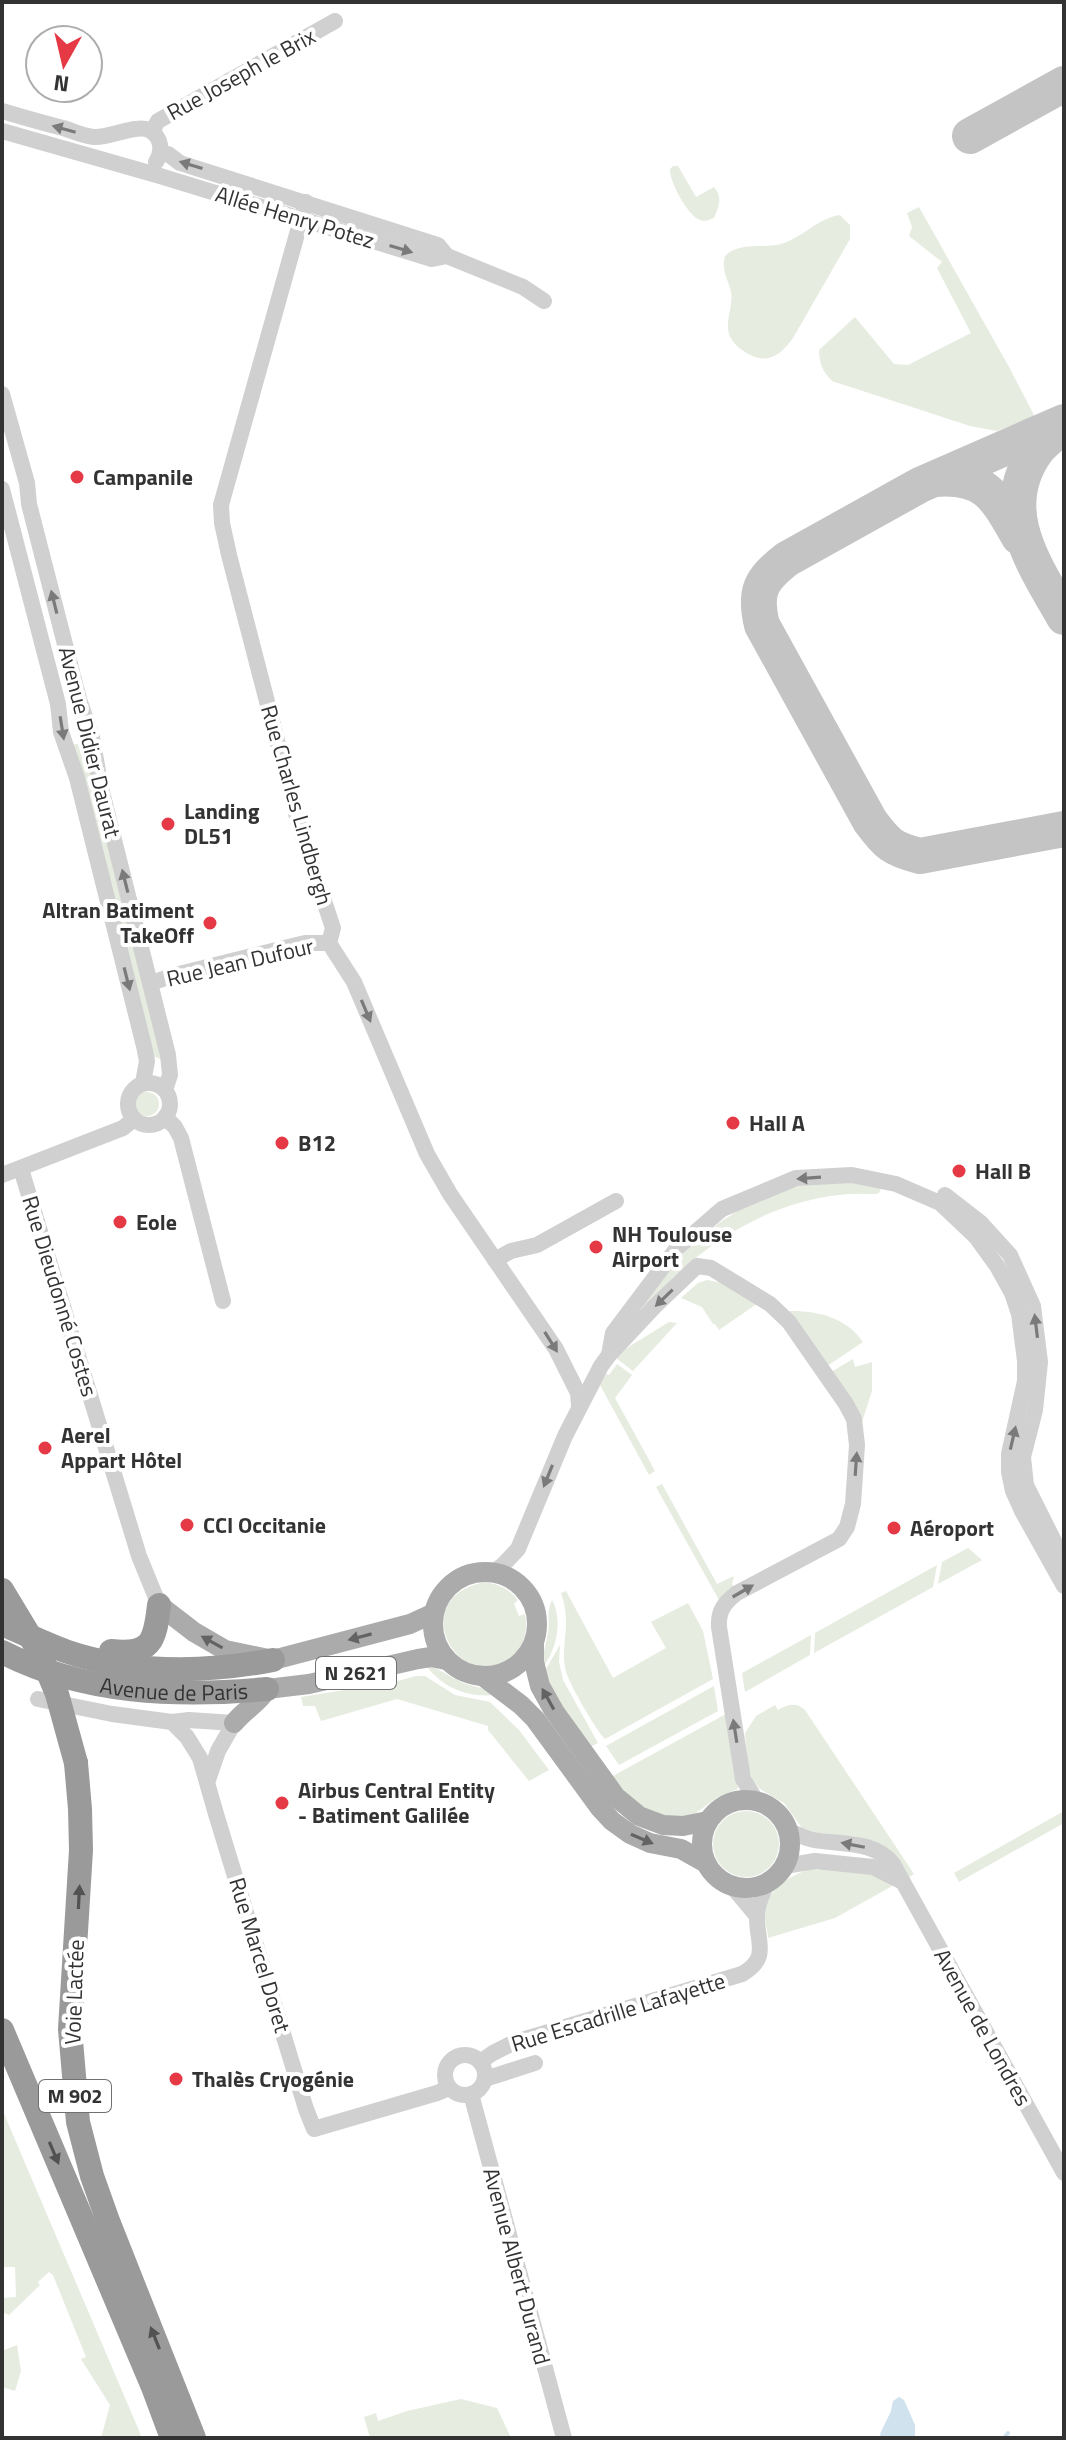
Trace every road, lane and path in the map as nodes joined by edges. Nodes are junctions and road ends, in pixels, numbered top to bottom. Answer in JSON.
{"nodes":[{"id":1,"x":335,"y":21,"type":"dead end"},
{"id":2,"x":2,"y":111,"type":"edge"},
{"id":3,"x":2,"y":131,"type":"edge"},
{"id":4,"x":152,"y":131,"type":"junction"},
{"id":5,"x":128,"y":132,"type":"junction"},
{"id":6,"x":32,"y":140,"type":"junction"},
{"id":7,"x":2,"y":142,"type":"edge"},
{"id":8,"x":161,"y":154,"type":"junction"},
{"id":9,"x":135,"y":169,"type":"junction"},
{"id":10,"x":303,"y":210,"type":"junction"},
{"id":11,"x":544,"y":301,"type":"dead end"},
{"id":12,"x":2,"y":394,"type":"edge"},
{"id":13,"x":2,"y":489,"type":"edge"},
{"id":14,"x":329,"y":943,"type":"junction"},
{"id":15,"x":151,"y":983,"type":"junction"},
{"id":16,"x":143,"y":1083,"type":"junction"},
{"id":17,"x":165,"y":1090,"type":"junction"},
{"id":18,"x":165,"y":1117,"type":"junction"},
{"id":19,"x":134,"y":1119,"type":"junction"},
{"id":20,"x":21,"y":1169,"type":"junction"},
{"id":21,"x":2,"y":1175,"type":"edge"},
{"id":22,"x":852,"y":1175,"type":"junction"},
{"id":23,"x":616,"y":1201,"type":"dead end"},
{"id":24,"x":495,"y":1260,"type":"junction"},
{"id":25,"x":223,"y":1301,"type":"dead end"},
{"id":26,"x":609,"y":1355,"type":"junction"},
{"id":27,"x":579,"y":1405,"type":"junction"},
{"id":28,"x":1064,"y":1561,"type":"edge"},
{"id":29,"x":493,"y":1572,"type":"junction"},
{"id":30,"x":1064,"y":1586,"type":"edge"},
{"id":31,"x":2,"y":1590,"type":"edge"},
{"id":32,"x":159,"y":1605,"type":"junction"},
{"id":33,"x":434,"y":1613,"type":"junction"},
{"id":34,"x":2,"y":1624,"type":"edge"},
{"id":35,"x":44,"y":1642,"type":"junction"},
{"id":36,"x":534,"y":1643,"type":"junction"},
{"id":37,"x":2,"y":1652,"type":"edge"},
{"id":38,"x":273,"y":1660,"type":"junction"},
{"id":39,"x":446,"y":1660,"type":"junction"},
{"id":40,"x":484,"y":1677,"type":"junction"},
{"id":41,"x":267,"y":1689,"type":"junction"},
{"id":42,"x":38,"y":1699,"type":"dead end"},
{"id":43,"x":172,"y":1722,"type":"junction"},
{"id":44,"x":234,"y":1723,"type":"junction"},
{"id":45,"x":208,"y":1780,"type":"junction"},
{"id":46,"x":756,"y":1800,"type":"junction"},
{"id":47,"x":708,"y":1821,"type":"junction"},
{"id":48,"x":789,"y":1831,"type":"junction"},
{"id":49,"x":706,"y":1863,"type":"junction"},
{"id":50,"x":785,"y":1866,"type":"junction"},
{"id":51,"x":902,"y":1882,"type":"junction"},
{"id":52,"x":767,"y":1883,"type":"junction"},
{"id":53,"x":731,"y":1885,"type":"junction"},
{"id":54,"x":757,"y":1916,"type":"junction"},
{"id":55,"x":2,"y":2030,"type":"edge"},
{"id":56,"x":535,"y":2063,"type":"dead end"},
{"id":57,"x":482,"y":2071,"type":"junction"},
{"id":58,"x":449,"y":2088,"type":"junction"},
{"id":59,"x":471,"y":2094,"type":"junction"},
{"id":60,"x":1064,"y":2173,"type":"edge"},
{"id":61,"x":172,"y":2438,"type":"edge"},
{"id":62,"x":194,"y":2438,"type":"edge"},
{"id":63,"x":564,"y":2438,"type":"edge"}],
"edges":[{"from":1,"to":4,"type":"street","name":"Rue Joseph le Brix"},
{"from":5,"to":2,"type":"street","one_way":true},
{"from":3,"to":6,"type":"street","name":"Allée Henry Potez"},
{"from":4,"to":5,"type":"street"},
{"from":4,"to":8,"type":"street"},
{"from":5,"to":9,"type":"street"},
{"from":6,"to":7,"type":"street","name":"Allée Henry Potez"},
{"from":6,"to":9,"type":"street","name":"Allée Henry Potez"},
{"from":8,"to":9,"type":"street"},
{"from":10,"to":8,"type":"street","name":"Allée Henry Potez","one_way":true},
{"from":9,"to":10,"type":"street","name":"Allée Henry Potez"},
{"from":10,"to":11,"type":"street","name":"Allée Henry Potez"},
{"from":10,"to":14,"type":"street","name":"Rue Charles Lindbergh"},
{"from":15,"to":12,"type":"street","name":"Avenue Didier Daurat","one_way":true},
{"from":13,"to":16,"type":"street","name":"Avenue Didier Daurat","one_way":true},
{"from":14,"to":15,"type":"street","name":"Rue Jean Dufour"},
{"from":14,"to":24,"type":"street","name":"Rue Charles Lindbergh","one_way":true},
{"from":15,"to":17,"type":"street","name":"Avenue Didier Daurat"},
{"from":16,"to":17,"type":"street"},
{"from":16,"to":19,"type":"street"},
{"from":17,"to":18,"type":"street"},
{"from":18,"to":19,"type":"street"},
{"from":18,"to":25,"type":"street"},
{"from":19,"to":20,"type":"street"},
{"from":20,"to":21,"type":"street"},
{"from":20,"to":32,"type":"street","name":"Rue Dieudonné Costes"},
{"from":22,"to":26,"type":"street","one_way":true},
{"from":28,"to":22,"type":"street","one_way":true},
{"from":30,"to":22,"type":"street","one_way":true},
{"from":23,"to":24,"type":"street"},
{"from":24,"to":27,"type":"street","name":"Rue Charles Lindbergh","one_way":true},
{"from":26,"to":27,"type":"street"},
{"from":46,"to":26,"type":"street","one_way":true},
{"from":27,"to":29,"type":"street","one_way":true},
{"from":29,"to":33,"type":"main road"},
{"from":29,"to":36,"type":"main road"},
{"from":62,"to":31,"type":"highway","name":"Voie Lactée","number":"M 902","one_way":true,"bridge":true},
{"from":32,"to":35,"type":"highway"},
{"from":38,"to":32,"type":"main road","one_way":true},
{"from":33,"to":38,"type":"main road","name":"Avenue de Paris","number":"N 2621","one_way":true},
{"from":33,"to":39,"type":"main road"},
{"from":34,"to":35,"type":"highway","name":"Avenue de Paris","number":"N 2621"},
{"from":35,"to":38,"type":"highway","name":"Avenue de Paris","number":"N 2621"},
{"from":36,"to":40,"type":"main road"},
{"from":47,"to":36,"type":"main road","one_way":true},
{"from":37,"to":41,"type":"highway","name":"Avenue de Paris","number":"N 2621"},
{"from":39,"to":40,"type":"main road"},
{"from":39,"to":41,"type":"main road","name":"Avenue de Paris","number":"N 2621"},
{"from":40,"to":49,"type":"main road","one_way":true},
{"from":41,"to":44,"type":"main road"},
{"from":42,"to":43,"type":"street"},
{"from":43,"to":44,"type":"street"},
{"from":43,"to":45,"type":"street","name":"Rue Marcel Doret"},
{"from":44,"to":45,"type":"street"},
{"from":45,"to":58,"type":"street","name":"Rue Marcel Doret"},
{"from":46,"to":47,"type":"main road"},
{"from":46,"to":48,"type":"main road"},
{"from":47,"to":49,"type":"main road"},
{"from":48,"to":50,"type":"main road"},
{"from":51,"to":48,"type":"street","name":"Avenue de Londres","one_way":true},
{"from":49,"to":53,"type":"main road"},
{"from":50,"to":51,"type":"street"},
{"from":50,"to":52,"type":"main road"},
{"from":51,"to":60,"type":"street","name":"Avenue de Londres"},
{"from":52,"to":53,"type":"main road"},
{"from":52,"to":54,"type":"street","name":"Rue Escadrille Lafayette"},
{"from":53,"to":54,"type":"street"},
{"from":54,"to":57,"type":"street","name":"Rue Escadrille Lafayette"},
{"from":55,"to":61,"type":"highway","number":"M 902","one_way":true},
{"from":56,"to":57,"type":"street"},
{"from":57,"to":58,"type":"street"},
{"from":57,"to":59,"type":"street"},
{"from":58,"to":59,"type":"street"},
{"from":59,"to":63,"type":"street","name":"Avenue Albert Durand"}]}
